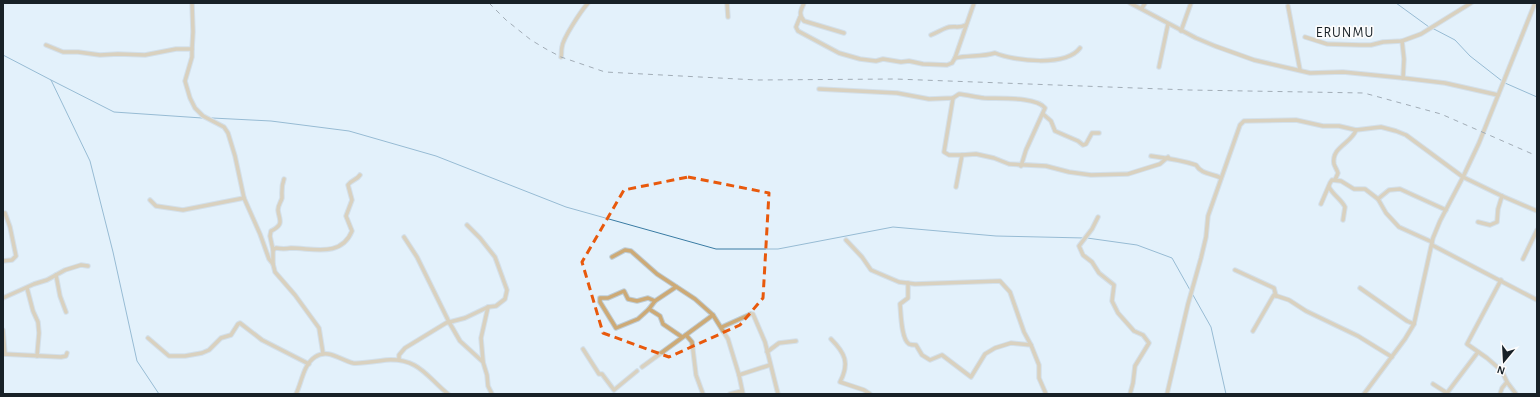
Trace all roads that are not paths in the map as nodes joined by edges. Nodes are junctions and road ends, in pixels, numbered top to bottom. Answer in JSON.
{"nodes":[{"id":1,"x":192,"y":3,"type":"edge"},
{"id":2,"x":588,"y":3,"type":"edge"},
{"id":3,"x":727,"y":3,"type":"edge"},
{"id":4,"x":804,"y":3,"type":"edge"},
{"id":5,"x":974,"y":3,"type":"edge"},
{"id":6,"x":1130,"y":3,"type":"edge"},
{"id":7,"x":1145,"y":3,"type":"edge"},
{"id":8,"x":1191,"y":3,"type":"edge"},
{"id":9,"x":1471,"y":3,"type":"edge"},
{"id":10,"x":1535,"y":3,"type":"edge"},
{"id":11,"x":1288,"y":6,"type":"dead end"},
{"id":12,"x":1142,"y":8,"type":"junction"},
{"id":13,"x":728,"y":17,"type":"dead end"},
{"id":14,"x":800,"y":17,"type":"junction"},
{"id":15,"x":967,"y":24,"type":"junction"},
{"id":16,"x":1168,"y":24,"type":"junction"},
{"id":17,"x":1181,"y":31,"type":"junction"},
{"id":18,"x":844,"y":33,"type":"dead end"},
{"id":19,"x":931,"y":35,"type":"dead end"},
{"id":20,"x":1305,"y":37,"type":"dead end"},
{"id":21,"x":1402,"y":41,"type":"junction"},
{"id":22,"x":46,"y":46,"type":"dead end"},
{"id":23,"x":1080,"y":48,"type":"dead end"},
{"id":24,"x":192,"y":49,"type":"junction"},
{"id":25,"x":562,"y":57,"type":"dead end"},
{"id":26,"x":955,"y":58,"type":"junction"},
{"id":27,"x":1159,"y":67,"type":"dead end"},
{"id":28,"x":1300,"y":70,"type":"junction"},
{"id":29,"x":1403,"y":78,"type":"junction"},
{"id":30,"x":819,"y":89,"type":"dead end"},
{"id":31,"x":1498,"y":95,"type":"junction"},
{"id":32,"x":953,"y":98,"type":"junction"},
{"id":33,"x":1043,"y":114,"type":"junction"},
{"id":34,"x":1356,"y":130,"type":"junction"},
{"id":35,"x":1099,"y":133,"type":"dead end"},
{"id":36,"x":962,"y":155,"type":"junction"},
{"id":37,"x":1151,"y":156,"type":"dead end"},
{"id":38,"x":1168,"y":157,"type":"junction"},
{"id":39,"x":1020,"y":166,"type":"junction"},
{"id":40,"x":360,"y":175,"type":"dead end"},
{"id":41,"x":1463,"y":177,"type":"junction"},
{"id":42,"x":1221,"y":178,"type":"junction"},
{"id":43,"x":284,"y":179,"type":"dead end"},
{"id":44,"x":1335,"y":180,"type":"junction"},
{"id":45,"x":956,"y":187,"type":"dead end"},
{"id":46,"x":1329,"y":187,"type":"junction"},
{"id":47,"x":1502,"y":196,"type":"junction"},
{"id":48,"x":244,"y":198,"type":"junction"},
{"id":49,"x":1378,"y":199,"type":"junction"},
{"id":50,"x":150,"y":200,"type":"dead end"},
{"id":51,"x":1321,"y":204,"type":"dead end"},
{"id":52,"x":1446,"y":210,"type":"junction"},
{"id":53,"x":1537,"y":211,"type":"edge"},
{"id":54,"x":5,"y":213,"type":"dead end"},
{"id":55,"x":1098,"y":217,"type":"dead end"},
{"id":56,"x":1343,"y":220,"type":"dead end"},
{"id":57,"x":1478,"y":222,"type":"dead end"},
{"id":58,"x":467,"y":225,"type":"dead end"},
{"id":59,"x":1537,"y":230,"type":"edge"},
{"id":60,"x":404,"y":237,"type":"dead end"},
{"id":61,"x":846,"y":240,"type":"dead end"},
{"id":62,"x":1432,"y":243,"type":"junction"},
{"id":63,"x":273,"y":250,"type":"junction"},
{"id":64,"x":612,"y":257,"type":"dead end"},
{"id":65,"x":1523,"y":259,"type":"dead end"},
{"id":66,"x":3,"y":261,"type":"edge"},
{"id":67,"x":273,"y":264,"type":"junction"},
{"id":68,"x":88,"y":266,"type":"dead end"},
{"id":69,"x":1235,"y":270,"type":"dead end"},
{"id":70,"x":56,"y":275,"type":"junction"},
{"id":71,"x":1501,"y":280,"type":"junction"},
{"id":72,"x":908,"y":283,"type":"junction"},
{"id":73,"x":676,"y":287,"type":"junction"},
{"id":74,"x":27,"y":288,"type":"junction"},
{"id":75,"x":1360,"y":288,"type":"dead end"},
{"id":76,"x":1276,"y":296,"type":"junction"},
{"id":77,"x":3,"y":298,"type":"edge"},
{"id":78,"x":1537,"y":300,"type":"edge"},
{"id":79,"x":656,"y":301,"type":"junction"},
{"id":80,"x":488,"y":307,"type":"junction"},
{"id":81,"x":649,"y":309,"type":"junction"},
{"id":82,"x":66,"y":312,"type":"dead end"},
{"id":83,"x":713,"y":315,"type":"junction"},
{"id":84,"x":449,"y":322,"type":"junction"},
{"id":85,"x":1414,"y":324,"type":"junction"},
{"id":86,"x":722,"y":327,"type":"junction"},
{"id":87,"x":3,"y":330,"type":"edge"},
{"id":88,"x":1253,"y":331,"type":"dead end"},
{"id":89,"x":684,"y":336,"type":"junction"},
{"id":90,"x":148,"y":338,"type":"dead end"},
{"id":91,"x":831,"y":339,"type":"dead end"},
{"id":92,"x":796,"y":341,"type":"dead end"},
{"id":93,"x":1031,"y":344,"type":"junction"},
{"id":94,"x":583,"y":349,"type":"dead end"},
{"id":95,"x":767,"y":352,"type":"junction"},
{"id":96,"x":1478,"y":352,"type":"junction"},
{"id":97,"x":67,"y":353,"type":"dead end"},
{"id":98,"x":323,"y":353,"type":"junction"},
{"id":99,"x":4,"y":354,"type":"edge"},
{"id":100,"x":37,"y":356,"type":"junction"},
{"id":101,"x":1392,"y":357,"type":"junction"},
{"id":102,"x":399,"y":359,"type":"junction"},
{"id":103,"x":483,"y":362,"type":"junction"},
{"id":104,"x":309,"y":364,"type":"junction"},
{"id":105,"x":770,"y":364,"type":"junction"},
{"id":106,"x":642,"y":367,"type":"dead end"},
{"id":107,"x":637,"y":371,"type":"dead end"},
{"id":108,"x":739,"y":375,"type":"junction"},
{"id":109,"x":1507,"y":382,"type":"junction"},
{"id":110,"x":1433,"y":384,"type":"dead end"},
{"id":111,"x":614,"y":390,"type":"junction"},
{"id":112,"x":442,"y":392,"type":"edge"},
{"id":113,"x":742,"y":393,"type":"edge"},
{"id":114,"x":296,"y":394,"type":"edge"},
{"id":115,"x":448,"y":394,"type":"edge"},
{"id":116,"x":492,"y":394,"type":"edge"},
{"id":117,"x":616,"y":394,"type":"edge"},
{"id":118,"x":703,"y":394,"type":"edge"},
{"id":119,"x":730,"y":394,"type":"edge"},
{"id":120,"x":778,"y":394,"type":"edge"},
{"id":121,"x":870,"y":394,"type":"edge"},
{"id":122,"x":1046,"y":394,"type":"edge"},
{"id":123,"x":1130,"y":394,"type":"edge"},
{"id":124,"x":1167,"y":394,"type":"edge"},
{"id":125,"x":1364,"y":394,"type":"edge"},
{"id":126,"x":1500,"y":394,"type":"edge"},
{"id":127,"x":1516,"y":394,"type":"edge"}],
"edges":[{"from":1,"to":24,"type":"street"},
{"from":2,"to":25,"type":"street"},
{"from":3,"to":13,"type":"street"},
{"from":4,"to":14,"type":"street"},
{"from":5,"to":15,"type":"street"},
{"from":6,"to":12,"type":"street"},
{"from":7,"to":12,"type":"street"},
{"from":8,"to":17,"type":"street"},
{"from":9,"to":21,"type":"street"},
{"from":10,"to":31,"type":"street"},
{"from":11,"to":28,"type":"street"},
{"from":12,"to":16,"type":"street"},
{"from":14,"to":18,"type":"street"},
{"from":14,"to":26,"type":"street"},
{"from":15,"to":19,"type":"street"},
{"from":15,"to":26,"type":"street"},
{"from":16,"to":17,"type":"street"},
{"from":16,"to":27,"type":"street"},
{"from":17,"to":28,"type":"street"},
{"from":20,"to":21,"type":"street"},
{"from":21,"to":29,"type":"street"},
{"from":22,"to":24,"type":"street"},
{"from":23,"to":26,"type":"street"},
{"from":24,"to":48,"type":"street"},
{"from":28,"to":29,"type":"street"},
{"from":29,"to":31,"type":"street"},
{"from":30,"to":32,"type":"street"},
{"from":31,"to":41,"type":"street"},
{"from":32,"to":33,"type":"street"},
{"from":32,"to":36,"type":"street"},
{"from":33,"to":35,"type":"street"},
{"from":33,"to":39,"type":"street"},
{"from":34,"to":41,"type":"street"},
{"from":34,"to":42,"type":"street"},
{"from":34,"to":44,"type":"street"},
{"from":36,"to":39,"type":"street"},
{"from":36,"to":45,"type":"street"},
{"from":37,"to":38,"type":"street"},
{"from":38,"to":39,"type":"street"},
{"from":38,"to":42,"type":"street"},
{"from":40,"to":63,"type":"street"},
{"from":41,"to":47,"type":"street"},
{"from":41,"to":52,"type":"street"},
{"from":42,"to":124,"type":"street"},
{"from":43,"to":63,"type":"street"},
{"from":44,"to":46,"type":"street"},
{"from":44,"to":49,"type":"street"},
{"from":46,"to":51,"type":"street"},
{"from":46,"to":56,"type":"street"},
{"from":47,"to":53,"type":"street"},
{"from":47,"to":57,"type":"street"},
{"from":48,"to":50,"type":"street"},
{"from":48,"to":67,"type":"street"},
{"from":49,"to":52,"type":"street"},
{"from":49,"to":62,"type":"street"},
{"from":52,"to":62,"type":"street"},
{"from":54,"to":66,"type":"street"},
{"from":55,"to":123,"type":"street"},
{"from":58,"to":80,"type":"street"},
{"from":59,"to":65,"type":"street"},
{"from":60,"to":84,"type":"street"},
{"from":61,"to":72,"type":"street"},
{"from":62,"to":71,"type":"street"},
{"from":62,"to":85,"type":"street"},
{"from":63,"to":67,"type":"street"},
{"from":64,"to":73,"type":"street"},
{"from":67,"to":98,"type":"street"},
{"from":68,"to":70,"type":"street"},
{"from":69,"to":76,"type":"street"},
{"from":70,"to":74,"type":"street"},
{"from":70,"to":82,"type":"street"},
{"from":71,"to":78,"type":"street"},
{"from":71,"to":96,"type":"street"},
{"from":72,"to":93,"type":"street"},
{"from":72,"to":93,"type":"street"},
{"from":73,"to":79,"type":"street"},
{"from":73,"to":83,"type":"street"},
{"from":74,"to":77,"type":"street"},
{"from":74,"to":100,"type":"street"},
{"from":75,"to":85,"type":"street"},
{"from":76,"to":88,"type":"street"},
{"from":76,"to":101,"type":"street"},
{"from":79,"to":81,"type":"street"},
{"from":79,"to":81,"type":"street"},
{"from":80,"to":84,"type":"street"},
{"from":80,"to":103,"type":"street"},
{"from":81,"to":89,"type":"street"},
{"from":83,"to":86,"type":"street"},
{"from":83,"to":89,"type":"street"},
{"from":84,"to":102,"type":"street"},
{"from":84,"to":103,"type":"street"},
{"from":85,"to":101,"type":"street"},
{"from":86,"to":95,"type":"street"},
{"from":86,"to":108,"type":"street"},
{"from":87,"to":99,"type":"street"},
{"from":89,"to":106,"type":"street"},
{"from":89,"to":118,"type":"street"},
{"from":90,"to":104,"type":"street"},
{"from":91,"to":121,"type":"street"},
{"from":92,"to":95,"type":"street"},
{"from":93,"to":122,"type":"street"},
{"from":94,"to":111,"type":"street"},
{"from":95,"to":105,"type":"street"},
{"from":96,"to":109,"type":"street"},
{"from":96,"to":110,"type":"street"},
{"from":97,"to":100,"type":"street"},
{"from":98,"to":102,"type":"street"},
{"from":98,"to":104,"type":"street"},
{"from":99,"to":100,"type":"street"},
{"from":101,"to":125,"type":"street"},
{"from":102,"to":112,"type":"street"},
{"from":103,"to":116,"type":"street"},
{"from":104,"to":114,"type":"street"},
{"from":105,"to":108,"type":"street"},
{"from":105,"to":120,"type":"street"},
{"from":107,"to":111,"type":"street"},
{"from":108,"to":113,"type":"street"},
{"from":109,"to":126,"type":"street"},
{"from":109,"to":127,"type":"street"},
{"from":111,"to":117,"type":"street"},
{"from":112,"to":115,"type":"street"},
{"from":113,"to":119,"type":"street"}]}
